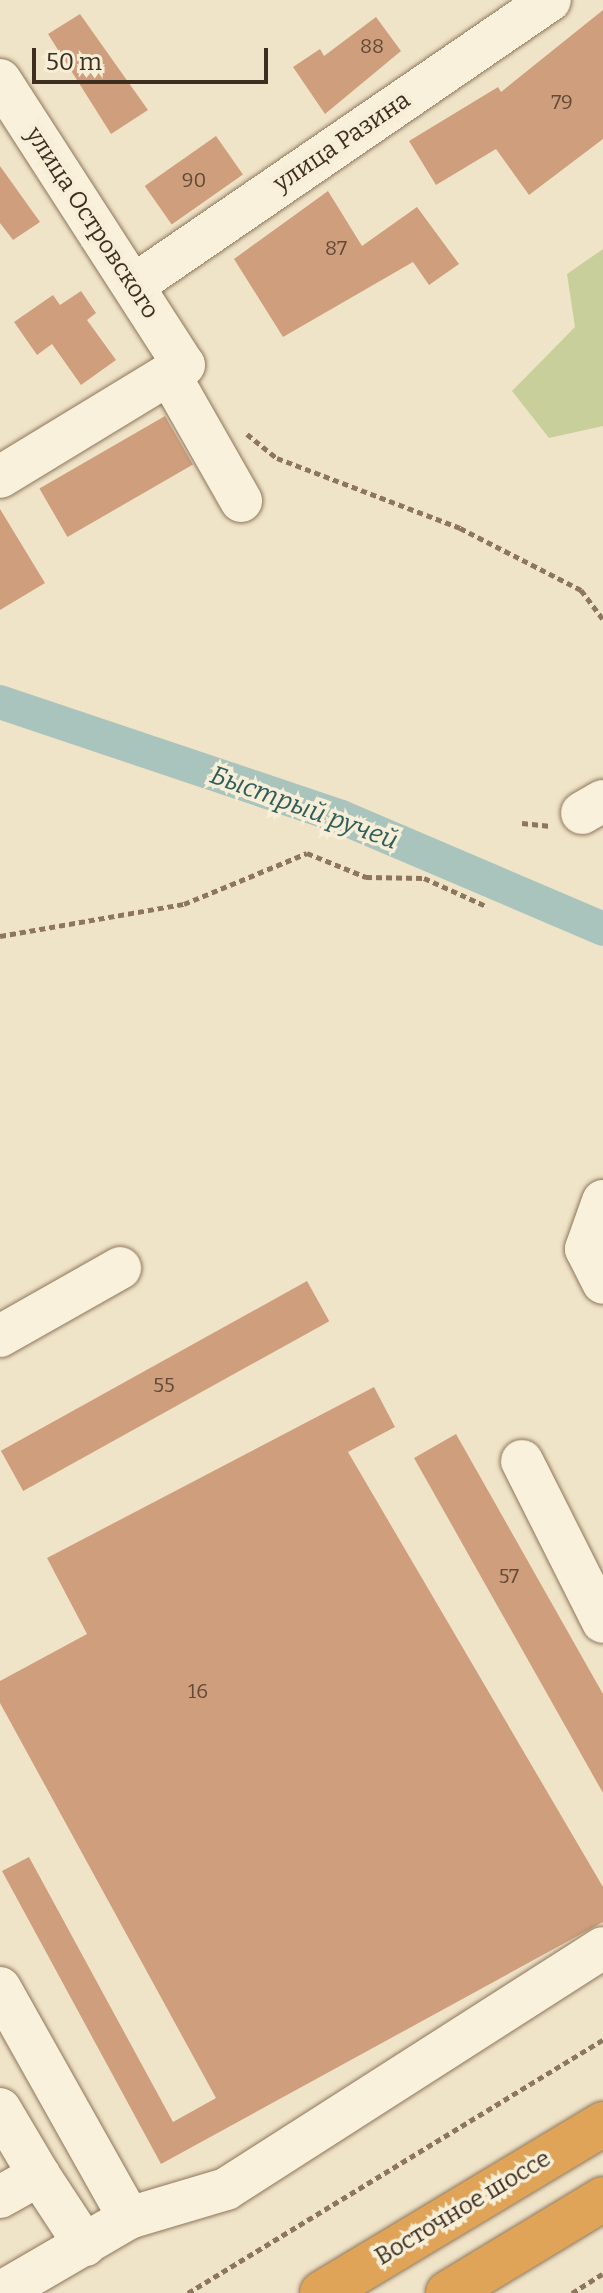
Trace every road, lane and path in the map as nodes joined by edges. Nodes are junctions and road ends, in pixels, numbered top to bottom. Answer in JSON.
{"nodes":[{"id":1,"x":550,"y":0,"type":"edge"},
{"id":2,"x":0,"y":80,"type":"edge"},
{"id":3,"x":134,"y":285,"type":"junction"},
{"id":4,"x":176,"y":370,"type":"junction"},
{"id":5,"x":193,"y":417,"type":"junction"},
{"id":6,"x":0,"y":477,"type":"edge"},
{"id":7,"x":241,"y":501,"type":"dead end"},
{"id":8,"x":603,"y":619,"type":"edge"},
{"id":9,"x":486,"y":906,"type":"dead end"},
{"id":10,"x":0,"y":936,"type":"edge"},
{"id":11,"x":603,"y":1201,"type":"edge"},
{"id":12,"x":120,"y":1268,"type":"dead end"},
{"id":13,"x":603,"y":1283,"type":"edge"},
{"id":14,"x":0,"y":1336,"type":"edge"},
{"id":15,"x":522,"y":1461,"type":"dead end"},
{"id":16,"x":603,"y":1622,"type":"edge"},
{"id":17,"x":603,"y":1948,"type":"edge"},
{"id":18,"x":0,"y":1988,"type":"edge"},
{"id":19,"x":603,"y":2040,"type":"edge"},
{"id":20,"x":0,"y":2109,"type":"edge"},
{"id":21,"x":603,"y":2124,"type":"edge"},
{"id":22,"x":39,"y":2175,"type":"junction"},
{"id":23,"x":0,"y":2197,"type":"edge"},
{"id":24,"x":603,"y":2199,"type":"edge"},
{"id":25,"x":129,"y":2218,"type":"junction"},
{"id":26,"x":85,"y":2245,"type":"junction"},
{"id":27,"x":603,"y":2274,"type":"edge"},
{"id":28,"x":0,"y":2293,"type":"edge"},
{"id":29,"x":188,"y":2293,"type":"edge"},
{"id":30,"x":322,"y":2293,"type":"edge"},
{"id":31,"x":448,"y":2293,"type":"edge"},
{"id":32,"x":572,"y":2293,"type":"edge"}],
"edges":[{"from":1,"to":3,"type":"street","name":"улица Разина"},
{"from":2,"to":3,"type":"street","name":"улица Островского"},
{"from":3,"to":4,"type":"street","name":"улица Островского"},
{"from":4,"to":5,"type":"street","name":"улица Островского"},
{"from":4,"to":6,"type":"street"},
{"from":5,"to":7,"type":"street","name":"улица Островского"},
{"from":5,"to":8,"type":"path"},
{"from":9,"to":10,"type":"path"},
{"from":11,"to":13,"type":"street"},
{"from":12,"to":14,"type":"street"},
{"from":15,"to":16,"type":"street"},
{"from":17,"to":25,"type":"street"},
{"from":18,"to":25,"type":"street"},
{"from":19,"to":29,"type":"path"},
{"from":20,"to":22,"type":"street"},
{"from":21,"to":30,"type":"highway","name":"Восточное шоссе"},
{"from":22,"to":23,"type":"street"},
{"from":22,"to":26,"type":"street"},
{"from":24,"to":31,"type":"highway"},
{"from":25,"to":26,"type":"street"},
{"from":26,"to":28,"type":"street"},
{"from":27,"to":32,"type":"path"}]}
